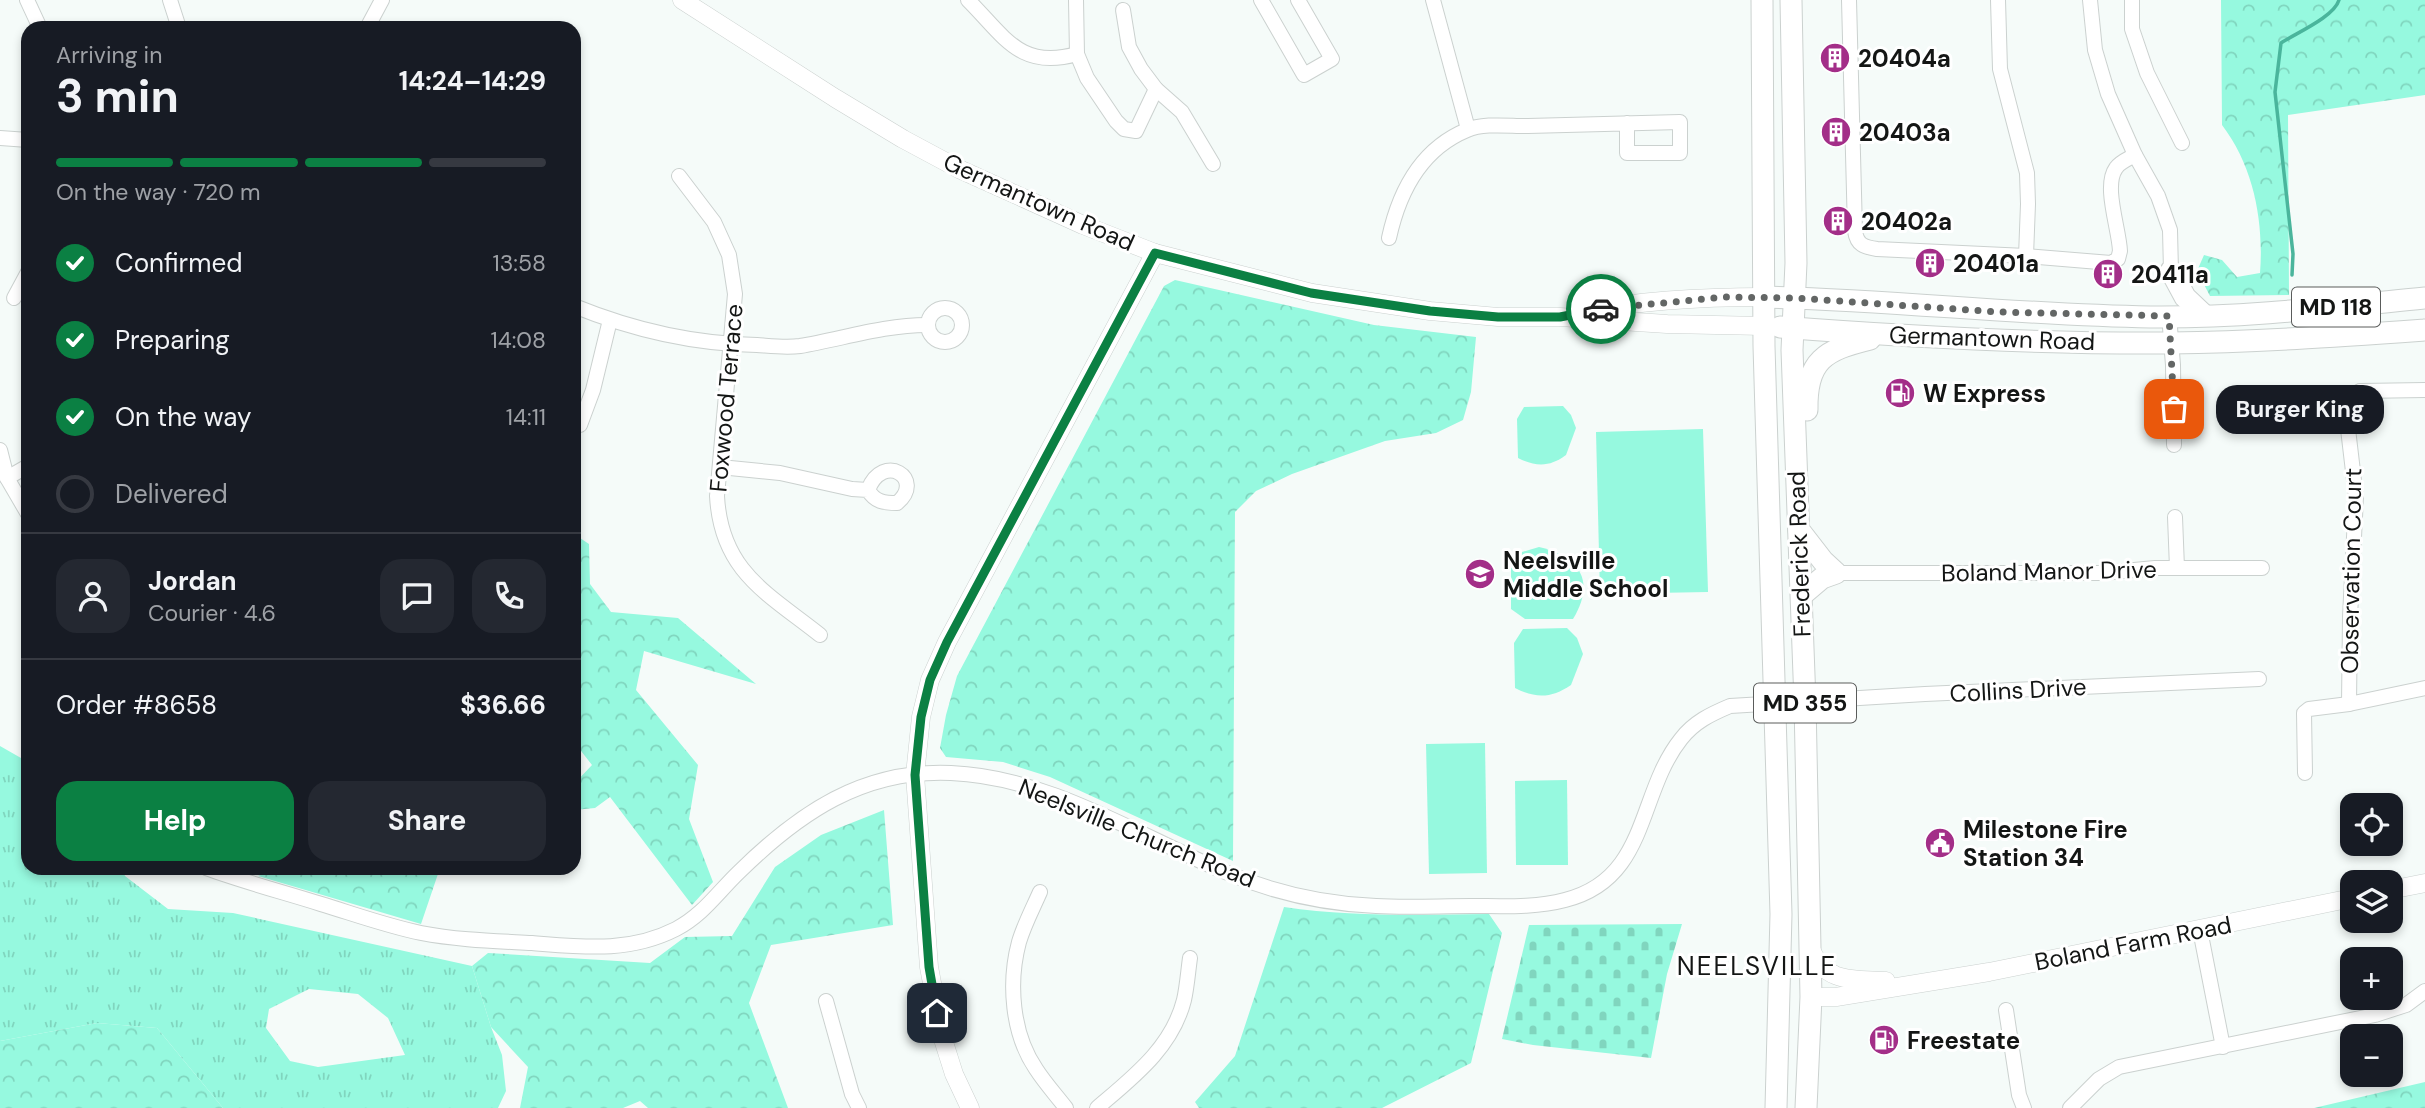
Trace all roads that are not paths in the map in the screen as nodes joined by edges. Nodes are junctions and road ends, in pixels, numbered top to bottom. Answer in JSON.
{"nodes":[{"id":1,"x":27,"y":0,"type":"edge"},
{"id":2,"x":170,"y":0,"type":"edge"},
{"id":3,"x":382,"y":0,"type":"edge"},
{"id":4,"x":681,"y":0,"type":"edge"},
{"id":5,"x":968,"y":0,"type":"edge"},
{"id":6,"x":1076,"y":0,"type":"edge"},
{"id":7,"x":1261,"y":0,"type":"edge"},
{"id":8,"x":1298,"y":0,"type":"edge"},
{"id":9,"x":1433,"y":0,"type":"edge"},
{"id":10,"x":1762,"y":0,"type":"edge"},
{"id":11,"x":1791,"y":0,"type":"edge"},
{"id":12,"x":1849,"y":0,"type":"edge"},
{"id":13,"x":1998,"y":0,"type":"edge"},
{"id":14,"x":2091,"y":0,"type":"edge"},
{"id":15,"x":2132,"y":0,"type":"edge"},
{"id":16,"x":1123,"y":10,"type":"dead end"},
{"id":17,"x":37,"y":21,"type":"edge"},
{"id":18,"x":177,"y":21,"type":"edge"},
{"id":19,"x":371,"y":21,"type":"edge"},
{"id":20,"x":1077,"y":54,"type":"junction"},
{"id":21,"x":1156,"y":89,"type":"junction"},
{"id":22,"x":1627,"y":123,"type":"dead end"},
{"id":23,"x":1468,"y":129,"type":"junction"},
{"id":24,"x":0,"y":138,"type":"edge"},
{"id":25,"x":21,"y":140,"type":"edge"},
{"id":26,"x":2182,"y":143,"type":"dead end"},
{"id":27,"x":2134,"y":155,"type":"junction"},
{"id":28,"x":1213,"y":164,"type":"dead end"},
{"id":29,"x":679,"y":176,"type":"dead end"},
{"id":30,"x":1389,"y":237,"type":"dead end"},
{"id":31,"x":1155,"y":253,"type":"junction"},
{"id":32,"x":2026,"y":256,"type":"junction"},
{"id":33,"x":2171,"y":271,"type":"junction"},
{"id":34,"x":21,"y":284,"type":"edge"},
{"id":35,"x":1764,"y":297,"type":"junction"},
{"id":36,"x":13,"y":298,"type":"dead end"},
{"id":37,"x":1795,"y":298,"type":"junction"},
{"id":38,"x":2425,"y":298,"type":"edge"},
{"id":39,"x":581,"y":309,"type":"edge"},
{"id":40,"x":2204,"y":315,"type":"junction"},
{"id":41,"x":2169,"y":316,"type":"junction"},
{"id":42,"x":1560,"y":317,"type":"junction"},
{"id":43,"x":610,"y":320,"type":"junction"},
{"id":44,"x":927,"y":325,"type":"dead end"},
{"id":45,"x":1764,"y":326,"type":"junction"},
{"id":46,"x":1793,"y":328,"type":"junction"},
{"id":47,"x":2425,"y":330,"type":"edge"},
{"id":48,"x":1890,"y":334,"type":"junction"},
{"id":49,"x":2171,"y":343,"type":"junction"},
{"id":50,"x":730,"y":345,"type":"junction"},
{"id":51,"x":2425,"y":390,"type":"edge"},
{"id":52,"x":581,"y":422,"type":"edge"},
{"id":53,"x":2174,"y":444,"type":"dead end"},
{"id":54,"x":0,"y":450,"type":"edge"},
{"id":55,"x":1795,"y":455,"type":"junction"},
{"id":56,"x":720,"y":467,"type":"junction"},
{"id":57,"x":21,"y":470,"type":"edge"},
{"id":58,"x":7,"y":478,"type":"junction"},
{"id":59,"x":868,"y":490,"type":"dead end"},
{"id":60,"x":21,"y":502,"type":"edge"},
{"id":61,"x":2175,"y":517,"type":"dead end"},
{"id":62,"x":1799,"y":530,"type":"junction"},
{"id":63,"x":2177,"y":568,"type":"junction"},
{"id":64,"x":2262,"y":568,"type":"dead end"},
{"id":65,"x":1836,"y":573,"type":"junction"},
{"id":66,"x":1802,"y":595,"type":"junction"},
{"id":67,"x":820,"y":635,"type":"dead end"},
{"id":68,"x":2259,"y":679,"type":"dead end"},
{"id":69,"x":2425,"y":688,"type":"edge"},
{"id":70,"x":1805,"y":702,"type":"junction"},
{"id":71,"x":1776,"y":703,"type":"junction"},
{"id":72,"x":2349,"y":704,"type":"junction"},
{"id":73,"x":2305,"y":773,"type":"dead end"},
{"id":74,"x":915,"y":775,"type":"junction"},
{"id":75,"x":229,"y":875,"type":"edge"},
{"id":76,"x":2425,"y":883,"type":"edge"},
{"id":77,"x":2403,"y":887,"type":"edge"},
{"id":78,"x":1040,"y":892,"type":"dead end"},
{"id":79,"x":2340,"y":901,"type":"edge"},
{"id":80,"x":1781,"y":914,"type":"junction"},
{"id":81,"x":2200,"y":930,"type":"junction"},
{"id":82,"x":1810,"y":948,"type":"junction"},
{"id":83,"x":1190,"y":958,"type":"dead end"},
{"id":84,"x":1914,"y":983,"type":"junction"},
{"id":85,"x":2425,"y":990,"type":"edge"},
{"id":86,"x":1811,"y":997,"type":"junction"},
{"id":87,"x":826,"y":1001,"type":"dead end"},
{"id":88,"x":2006,"y":1010,"type":"dead end"},
{"id":89,"x":2222,"y":1047,"type":"junction"},
{"id":90,"x":859,"y":1108,"type":"edge"},
{"id":91,"x":970,"y":1108,"type":"edge"},
{"id":92,"x":1066,"y":1108,"type":"edge"},
{"id":93,"x":1097,"y":1108,"type":"edge"},
{"id":94,"x":1776,"y":1108,"type":"edge"},
{"id":95,"x":1806,"y":1108,"type":"edge"},
{"id":96,"x":2024,"y":1108,"type":"edge"},
{"id":97,"x":2070,"y":1108,"type":"edge"}],
"edges":[{"from":1,"to":17,"type":"street"},
{"from":2,"to":18,"type":"street"},
{"from":3,"to":19,"type":"street"},
{"from":4,"to":31,"type":"street","name":"Germantown Road"},
{"from":5,"to":20,"type":"street"},
{"from":6,"to":20,"type":"street"},
{"from":7,"to":8,"type":"street"},
{"from":9,"to":23,"type":"street"},
{"from":10,"to":35,"type":"main road","name":"Frederick Road","number":"MD 355"},
{"from":11,"to":37,"type":"main road","name":"Frederick Road","number":"MD 355"},
{"from":12,"to":32,"type":"street"},
{"from":13,"to":32,"type":"street"},
{"from":14,"to":27,"type":"street"},
{"from":15,"to":26,"type":"street"},
{"from":16,"to":21,"type":"street"},
{"from":20,"to":21,"type":"street"},
{"from":21,"to":28,"type":"street"},
{"from":22,"to":23,"type":"street"},
{"from":23,"to":30,"type":"street"},
{"from":24,"to":25,"type":"street"},
{"from":27,"to":32,"type":"street"},
{"from":27,"to":33,"type":"street"},
{"from":29,"to":50,"type":"street","name":"Foxwood Terrace"},
{"from":31,"to":42,"type":"street","name":"Germantown Road"},
{"from":31,"to":74,"type":"street"},
{"from":33,"to":40,"type":"main road"},
{"from":33,"to":41,"type":"main road"},
{"from":34,"to":36,"type":"street"},
{"from":35,"to":37,"type":"main road","name":"Germantown Road","number":"MD 118"},
{"from":35,"to":42,"type":"street","name":"Germantown Road"},
{"from":35,"to":45,"type":"main road","name":"Frederick Road","number":"MD 355"},
{"from":37,"to":41,"type":"main road","name":"Germantown Road","number":"MD 118"},
{"from":37,"to":46,"type":"main road","name":"Frederick Road","number":"MD 355"},
{"from":38,"to":40,"type":"main road","name":"Germantown Road","number":"MD 118"},
{"from":39,"to":43,"type":"street"},
{"from":40,"to":41,"type":"main road","name":"Germantown Road","number":"MD 118"},
{"from":41,"to":49,"type":"street"},
{"from":42,"to":45,"type":"street","name":"Germantown Road"},
{"from":43,"to":50,"type":"street"},
{"from":43,"to":52,"type":"street"},
{"from":44,"to":50,"type":"street"},
{"from":45,"to":46,"type":"main road","name":"Germantown Road","number":"MD 118"},
{"from":45,"to":71,"type":"main road","name":"Frederick Road","number":"MD 355"},
{"from":46,"to":48,"type":"main road","name":"Germantown Road","number":"MD 118"},
{"from":46,"to":55,"type":"main road","name":"Frederick Road","number":"MD 355"},
{"from":47,"to":49,"type":"main road","name":"Germantown Road","number":"MD 118"},
{"from":48,"to":49,"type":"main road","name":"Germantown Road","number":"MD 118"},
{"from":48,"to":55,"type":"main road"},
{"from":49,"to":53,"type":"street"},
{"from":50,"to":56,"type":"street","name":"Foxwood Terrace"},
{"from":51,"to":72,"type":"street","name":"Observation Court"},
{"from":54,"to":58,"type":"street"},
{"from":55,"to":62,"type":"main road","name":"Frederick Road","number":"MD 355"},
{"from":56,"to":59,"type":"street"},
{"from":56,"to":67,"type":"street","name":"Foxwood Terrace"},
{"from":57,"to":58,"type":"street"},
{"from":58,"to":60,"type":"street"},
{"from":61,"to":63,"type":"street"},
{"from":62,"to":65,"type":"main road"},
{"from":62,"to":66,"type":"main road","name":"Frederick Road","number":"MD 355"},
{"from":63,"to":64,"type":"street","name":"Boland Manor Drive"},
{"from":63,"to":65,"type":"street","name":"Boland Manor Drive"},
{"from":65,"to":66,"type":"main road"},
{"from":66,"to":70,"type":"main road","name":"Frederick Road","number":"MD 355"},
{"from":68,"to":70,"type":"street","name":"Collins Drive"},
{"from":69,"to":72,"type":"street","name":"Observation Court"},
{"from":70,"to":71,"type":"street","name":"Collins Drive"},
{"from":70,"to":82,"type":"main road","name":"Frederick Road","number":"MD 355"},
{"from":71,"to":74,"type":"street","name":"Neelsville Church Road"},
{"from":71,"to":80,"type":"main road","name":"Frederick Road","number":"MD 355"},
{"from":72,"to":73,"type":"street"},
{"from":74,"to":75,"type":"street","name":"Neelsville Church Road"},
{"from":74,"to":91,"type":"street"},
{"from":76,"to":77,"type":"street"},
{"from":78,"to":92,"type":"street"},
{"from":79,"to":81,"type":"street","name":"Boland Farm Road"},
{"from":80,"to":86,"type":"main road"},
{"from":80,"to":94,"type":"main road","name":"Frederick Road","number":"MD 355"},
{"from":81,"to":84,"type":"street","name":"Boland Farm Road"},
{"from":81,"to":89,"type":"street"},
{"from":82,"to":84,"type":"street","name":"Boland Farm Road"},
{"from":82,"to":86,"type":"main road","name":"Frederick Road","number":"MD 355"},
{"from":83,"to":93,"type":"street"},
{"from":84,"to":86,"type":"street","name":"Boland Farm Road"},
{"from":85,"to":89,"type":"street"},
{"from":86,"to":95,"type":"main road","name":"Frederick Road","number":"MD 355"},
{"from":87,"to":90,"type":"street"},
{"from":88,"to":96,"type":"street"},
{"from":89,"to":97,"type":"street"}]}
